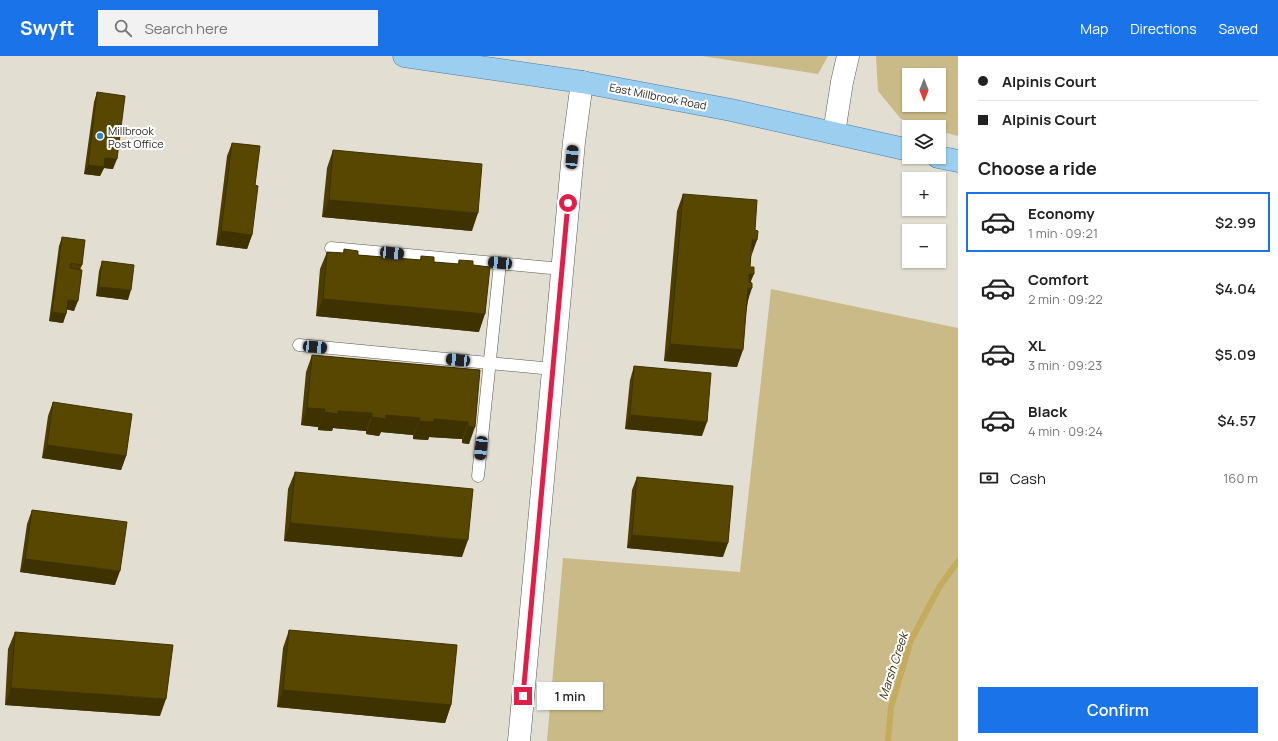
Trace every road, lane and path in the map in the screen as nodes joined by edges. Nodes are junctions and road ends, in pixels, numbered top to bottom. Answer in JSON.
{"nodes":[{"id":1,"x":404,"y":56,"type":"edge"},
{"id":2,"x":848,"y":56,"type":"edge"},
{"id":3,"x":582,"y":82,"type":"junction"},
{"id":4,"x":834,"y":133,"type":"junction"},
{"id":5,"x":902,"y":148,"type":"edge"},
{"id":6,"x":946,"y":159,"type":"edge"},
{"id":7,"x":958,"y":162,"type":"edge"},
{"id":8,"x":331,"y":248,"type":"dead end"},
{"id":9,"x":500,"y":263,"type":"junction"},
{"id":10,"x":562,"y":269,"type":"junction"},
{"id":11,"x":299,"y":345,"type":"dead end"},
{"id":12,"x":490,"y":363,"type":"junction"},
{"id":13,"x":553,"y":369,"type":"junction"},
{"id":14,"x":478,"y":476,"type":"dead end"},
{"id":15,"x":519,"y":741,"type":"edge"}],
"edges":[{"from":1,"to":3,"type":"main road","name":"East Millbrook Road"},
{"from":2,"to":4,"type":"street"},
{"from":3,"to":4,"type":"main road","name":"East Millbrook Road"},
{"from":3,"to":10,"type":"street"},
{"from":4,"to":5,"type":"main road","name":"East Millbrook Road"},
{"from":6,"to":7,"type":"main road"},
{"from":8,"to":9,"type":"lane"},
{"from":9,"to":10,"type":"lane"},
{"from":9,"to":12,"type":"lane"},
{"from":10,"to":13,"type":"street"},
{"from":11,"to":12,"type":"lane"},
{"from":12,"to":13,"type":"lane"},
{"from":12,"to":14,"type":"lane"},
{"from":13,"to":15,"type":"street"}]}
